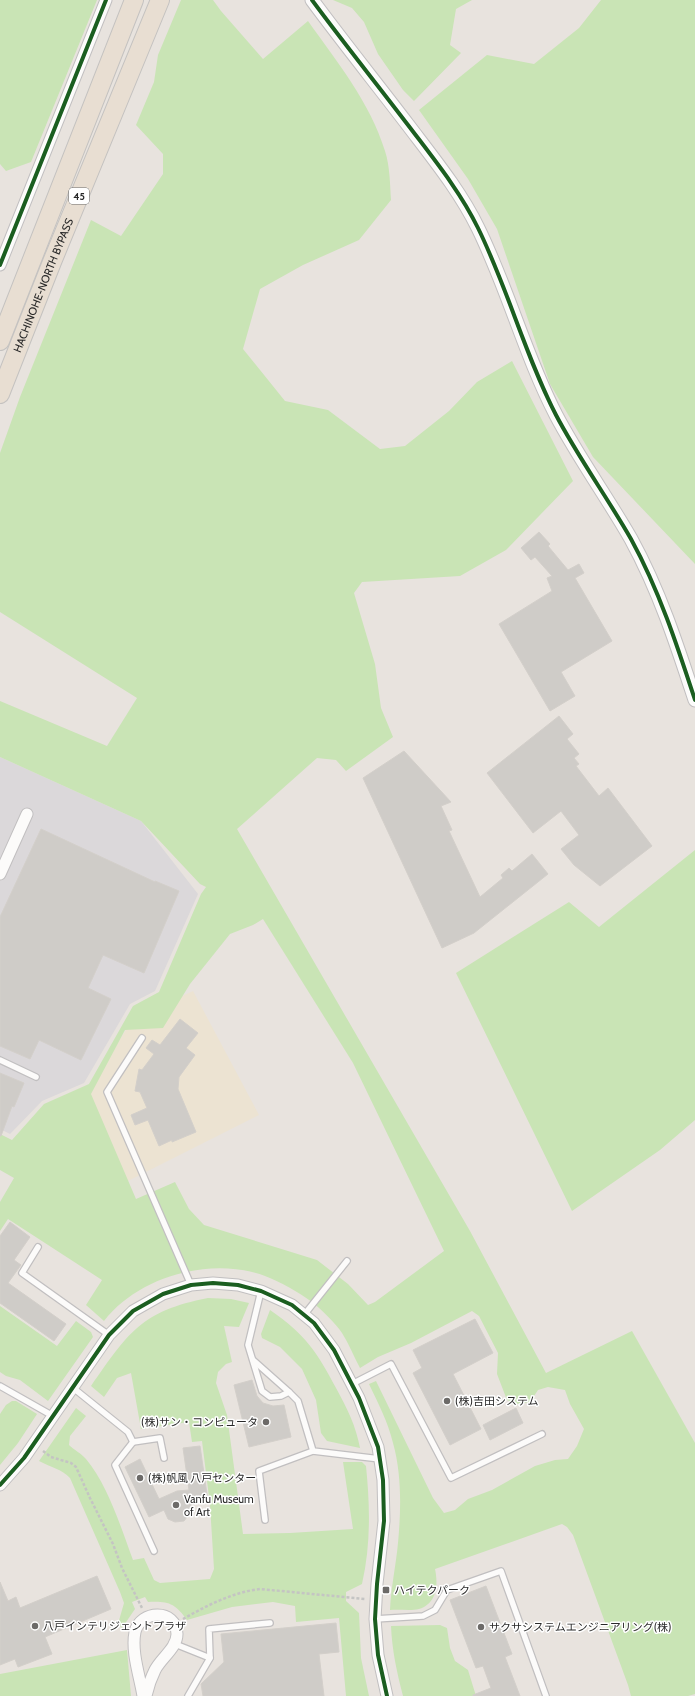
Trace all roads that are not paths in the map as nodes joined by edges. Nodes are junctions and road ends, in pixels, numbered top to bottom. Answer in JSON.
{"nodes":[{"id":1,"x":106,"y":0,"type":"edge"},
{"id":2,"x":134,"y":0,"type":"edge"},
{"id":3,"x":160,"y":0,"type":"edge"},
{"id":4,"x":312,"y":0,"type":"edge"},
{"id":5,"x":0,"y":265,"type":"edge"},
{"id":6,"x":0,"y":341,"type":"edge"},
{"id":7,"x":0,"y":394,"type":"edge"},
{"id":8,"x":695,"y":700,"type":"edge"},
{"id":9,"x":27,"y":814,"type":"dead end"},
{"id":10,"x":0,"y":874,"type":"edge"},
{"id":11,"x":142,"y":1038,"type":"dead end"},
{"id":12,"x":0,"y":1060,"type":"edge"},
{"id":13,"x":36,"y":1077,"type":"dead end"},
{"id":14,"x":38,"y":1248,"type":"dead end"},
{"id":15,"x":347,"y":1261,"type":"dead end"},
{"id":16,"x":191,"y":1285,"type":"junction"},
{"id":17,"x":262,"y":1291,"type":"junction"},
{"id":18,"x":304,"y":1315,"type":"junction"},
{"id":19,"x":109,"y":1335,"type":"junction"},
{"id":20,"x":252,"y":1359,"type":"junction"},
{"id":21,"x":352,"y":1384,"type":"junction"},
{"id":22,"x":0,"y":1386,"type":"edge"},
{"id":23,"x":72,"y":1387,"type":"junction"},
{"id":24,"x":288,"y":1392,"type":"junction"},
{"id":25,"x":53,"y":1416,"type":"junction"},
{"id":26,"x":542,"y":1434,"type":"dead end"},
{"id":27,"x":133,"y":1442,"type":"junction"},
{"id":28,"x":313,"y":1451,"type":"junction"},
{"id":29,"x":164,"y":1458,"type":"dead end"},
{"id":30,"x":380,"y":1459,"type":"junction"},
{"id":31,"x":0,"y":1485,"type":"edge"},
{"id":32,"x":265,"y":1520,"type":"dead end"},
{"id":33,"x":154,"y":1551,"type":"dead end"},
{"id":34,"x":375,"y":1619,"type":"junction"},
{"id":35,"x":270,"y":1623,"type":"dead end"},
{"id":36,"x":175,"y":1644,"type":"junction"},
{"id":37,"x":210,"y":1658,"type":"junction"},
{"id":38,"x":145,"y":1696,"type":"edge"},
{"id":39,"x":188,"y":1696,"type":"edge"},
{"id":40,"x":387,"y":1696,"type":"edge"},
{"id":41,"x":546,"y":1696,"type":"edge"}],
"edges":[{"from":1,"to":5,"type":"street"},
{"from":2,"to":6,"type":"highway","name":"HACHINOHE-NORTH BYPASS","number":"45"},
{"from":3,"to":7,"type":"highway","name":"HACHINOHE-NORTH BYPASS","number":"45"},
{"from":4,"to":8,"type":"street"},
{"from":9,"to":10,"type":"street"},
{"from":11,"to":16,"type":"lane"},
{"from":12,"to":13,"type":"lane"},
{"from":14,"to":19,"type":"lane"},
{"from":15,"to":18,"type":"lane"},
{"from":16,"to":17,"type":"street"},
{"from":16,"to":19,"type":"street"},
{"from":17,"to":18,"type":"street"},
{"from":17,"to":20,"type":"lane"},
{"from":18,"to":21,"type":"street"},
{"from":19,"to":23,"type":"street"},
{"from":20,"to":24,"type":"lane"},
{"from":20,"to":24,"type":"lane"},
{"from":21,"to":26,"type":"lane"},
{"from":21,"to":30,"type":"street"},
{"from":22,"to":25,"type":"lane"},
{"from":23,"to":25,"type":"street"},
{"from":23,"to":27,"type":"lane"},
{"from":24,"to":28,"type":"lane"},
{"from":25,"to":31,"type":"street"},
{"from":27,"to":29,"type":"lane"},
{"from":27,"to":33,"type":"lane"},
{"from":28,"to":30,"type":"lane"},
{"from":28,"to":32,"type":"lane"},
{"from":30,"to":34,"type":"street"},
{"from":34,"to":40,"type":"street"},
{"from":34,"to":41,"type":"lane"},
{"from":35,"to":37,"type":"lane"},
{"from":36,"to":37,"type":"lane"},
{"from":36,"to":38,"type":"street"},
{"from":36,"to":38,"type":"street"},
{"from":37,"to":39,"type":"lane"}]}
